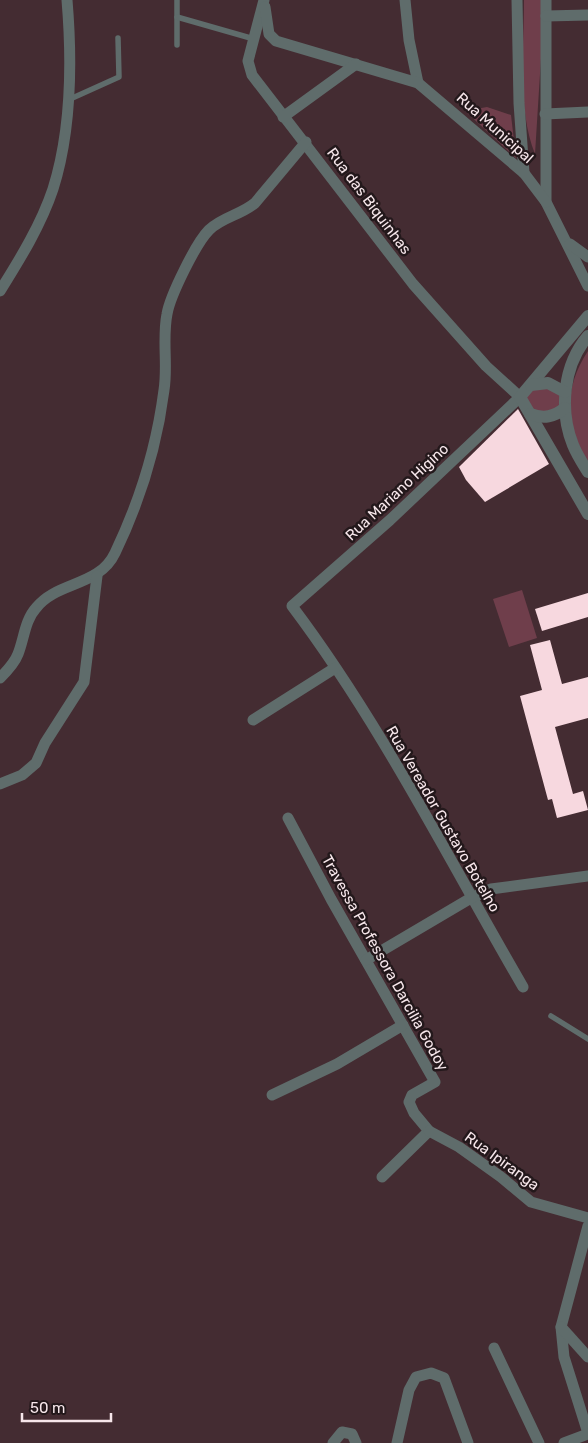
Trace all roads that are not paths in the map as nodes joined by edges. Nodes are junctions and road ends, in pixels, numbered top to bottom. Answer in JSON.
{"nodes":[{"id":1,"x":67,"y":0,"type":"edge"},
{"id":2,"x":177,"y":0,"type":"edge"},
{"id":3,"x":264,"y":0,"type":"edge"},
{"id":4,"x":405,"y":0,"type":"edge"},
{"id":5,"x":517,"y":0,"type":"edge"},
{"id":6,"x":546,"y":0,"type":"edge"},
{"id":7,"x":588,"y":15,"type":"edge"},
{"id":8,"x":546,"y":16,"type":"junction"},
{"id":9,"x":177,"y":17,"type":"junction"},
{"id":10,"x":118,"y":38,"type":"dead end"},
{"id":11,"x":255,"y":39,"type":"junction"},
{"id":12,"x":177,"y":45,"type":"dead end"},
{"id":13,"x":356,"y":64,"type":"junction"},
{"id":14,"x":418,"y":83,"type":"junction"},
{"id":15,"x":68,"y":100,"type":"junction"},
{"id":16,"x":588,"y":112,"type":"edge"},
{"id":17,"x":545,"y":114,"type":"junction"},
{"id":18,"x":283,"y":117,"type":"junction"},
{"id":19,"x":306,"y":142,"type":"junction"},
{"id":20,"x":524,"y":174,"type":"junction"},
{"id":21,"x":546,"y":202,"type":"junction"},
{"id":22,"x":568,"y":244,"type":"junction"},
{"id":23,"x":588,"y":256,"type":"edge"},
{"id":24,"x":588,"y":286,"type":"edge"},
{"id":25,"x":0,"y":291,"type":"edge"},
{"id":26,"x":588,"y":316,"type":"edge"},
{"id":27,"x":588,"y":336,"type":"edge"},
{"id":28,"x":530,"y":385,"type":"junction"},
{"id":29,"x":565,"y":392,"type":"junction"},
{"id":30,"x":520,"y":397,"type":"junction"},
{"id":31,"x":565,"y":408,"type":"junction"},
{"id":32,"x":530,"y":414,"type":"junction"},
{"id":33,"x":588,"y":472,"type":"edge"},
{"id":34,"x":588,"y":514,"type":"edge"},
{"id":35,"x":97,"y":576,"type":"junction"},
{"id":36,"x":292,"y":606,"type":"joint"},
{"id":37,"x":335,"y":668,"type":"junction"},
{"id":38,"x":0,"y":678,"type":"edge"},
{"id":39,"x":253,"y":720,"type":"dead end"},
{"id":40,"x":0,"y":784,"type":"edge"},
{"id":41,"x":288,"y":818,"type":"dead end"},
{"id":42,"x":588,"y":876,"type":"edge"},
{"id":43,"x":471,"y":898,"type":"junction"},
{"id":44,"x":366,"y":960,"type":"junction"},
{"id":45,"x":523,"y":987,"type":"dead end"},
{"id":46,"x":551,"y":1016,"type":"dead end"},
{"id":47,"x":403,"y":1025,"type":"junction"},
{"id":48,"x":588,"y":1039,"type":"edge"},
{"id":49,"x":272,"y":1095,"type":"dead end"},
{"id":50,"x":429,"y":1131,"type":"junction"},
{"id":51,"x":382,"y":1177,"type":"dead end"},
{"id":52,"x":588,"y":1218,"type":"edge"},
{"id":53,"x":588,"y":1230,"type":"edge"},
{"id":54,"x":561,"y":1327,"type":"junction"},
{"id":55,"x":494,"y":1348,"type":"dead end"},
{"id":56,"x":588,"y":1357,"type":"edge"},
{"id":57,"x":588,"y":1434,"type":"edge"},
{"id":58,"x":333,"y":1443,"type":"edge"},
{"id":59,"x":356,"y":1443,"type":"edge"},
{"id":60,"x":397,"y":1443,"type":"edge"},
{"id":61,"x":468,"y":1443,"type":"edge"},
{"id":62,"x":539,"y":1443,"type":"edge"},
{"id":63,"x":564,"y":1443,"type":"edge"}],
"edges":[{"from":1,"to":15,"type":"street"},
{"from":2,"to":9,"type":"lane"},
{"from":3,"to":11,"type":"street","name":"Rua das Biquinhas"},
{"from":3,"to":13,"type":"street"},
{"from":4,"to":14,"type":"street"},
{"from":5,"to":20,"type":"street"},
{"from":6,"to":8,"type":"street"},
{"from":7,"to":8,"type":"street"},
{"from":8,"to":17,"type":"street"},
{"from":9,"to":11,"type":"lane"},
{"from":9,"to":12,"type":"lane"},
{"from":10,"to":15,"type":"lane"},
{"from":11,"to":18,"type":"street","name":"Rua das Biquinhas"},
{"from":13,"to":14,"type":"street"},
{"from":13,"to":18,"type":"street"},
{"from":14,"to":20,"type":"street","name":"Rua Municipal"},
{"from":15,"to":25,"type":"street"},
{"from":16,"to":17,"type":"street"},
{"from":17,"to":21,"type":"street"},
{"from":18,"to":19,"type":"street","name":"Rua das Biquinhas"},
{"from":19,"to":30,"type":"street","name":"Rua das Biquinhas"},
{"from":19,"to":35,"type":"street"},
{"from":20,"to":21,"type":"street","name":"Rua Municipal"},
{"from":21,"to":22,"type":"street","name":"Rua Municipal"},
{"from":22,"to":23,"type":"street"},
{"from":22,"to":24,"type":"street","name":"Rua Municipal"},
{"from":26,"to":28,"type":"street"},
{"from":27,"to":29,"type":"street"},
{"from":28,"to":29,"type":"street"},
{"from":28,"to":30,"type":"street"},
{"from":29,"to":31,"type":"street"},
{"from":30,"to":32,"type":"street"},
{"from":30,"to":36,"type":"street","name":"Rua Mariano Higino"},
{"from":31,"to":32,"type":"street"},
{"from":31,"to":33,"type":"street"},
{"from":32,"to":34,"type":"street"},
{"from":35,"to":38,"type":"street"},
{"from":35,"to":40,"type":"street"},
{"from":36,"to":37,"type":"street","name":"Rua Vereador Gustavo Botelho"},
{"from":37,"to":39,"type":"street"},
{"from":37,"to":43,"type":"street","name":"Rua Vereador Gustavo Botelho"},
{"from":41,"to":44,"type":"street","name":"Travessa Professora Darcilia Godoy"},
{"from":42,"to":43,"type":"street"},
{"from":43,"to":44,"type":"street"},
{"from":43,"to":45,"type":"street","name":"Rua Vereador Gustavo Botelho"},
{"from":44,"to":47,"type":"street","name":"Travessa Professora Darcilia Godoy"},
{"from":46,"to":48,"type":"lane"},
{"from":47,"to":49,"type":"street"},
{"from":47,"to":50,"type":"street","name":"Travessa Professora Darcilia Godoy"},
{"from":50,"to":51,"type":"street"},
{"from":50,"to":52,"type":"street","name":"Rua Ipiranga"},
{"from":53,"to":54,"type":"street"},
{"from":54,"to":56,"type":"street"},
{"from":54,"to":57,"type":"street"},
{"from":55,"to":62,"type":"street"},
{"from":57,"to":63,"type":"street"},
{"from":58,"to":59,"type":"street"},
{"from":60,"to":61,"type":"street"}]}
